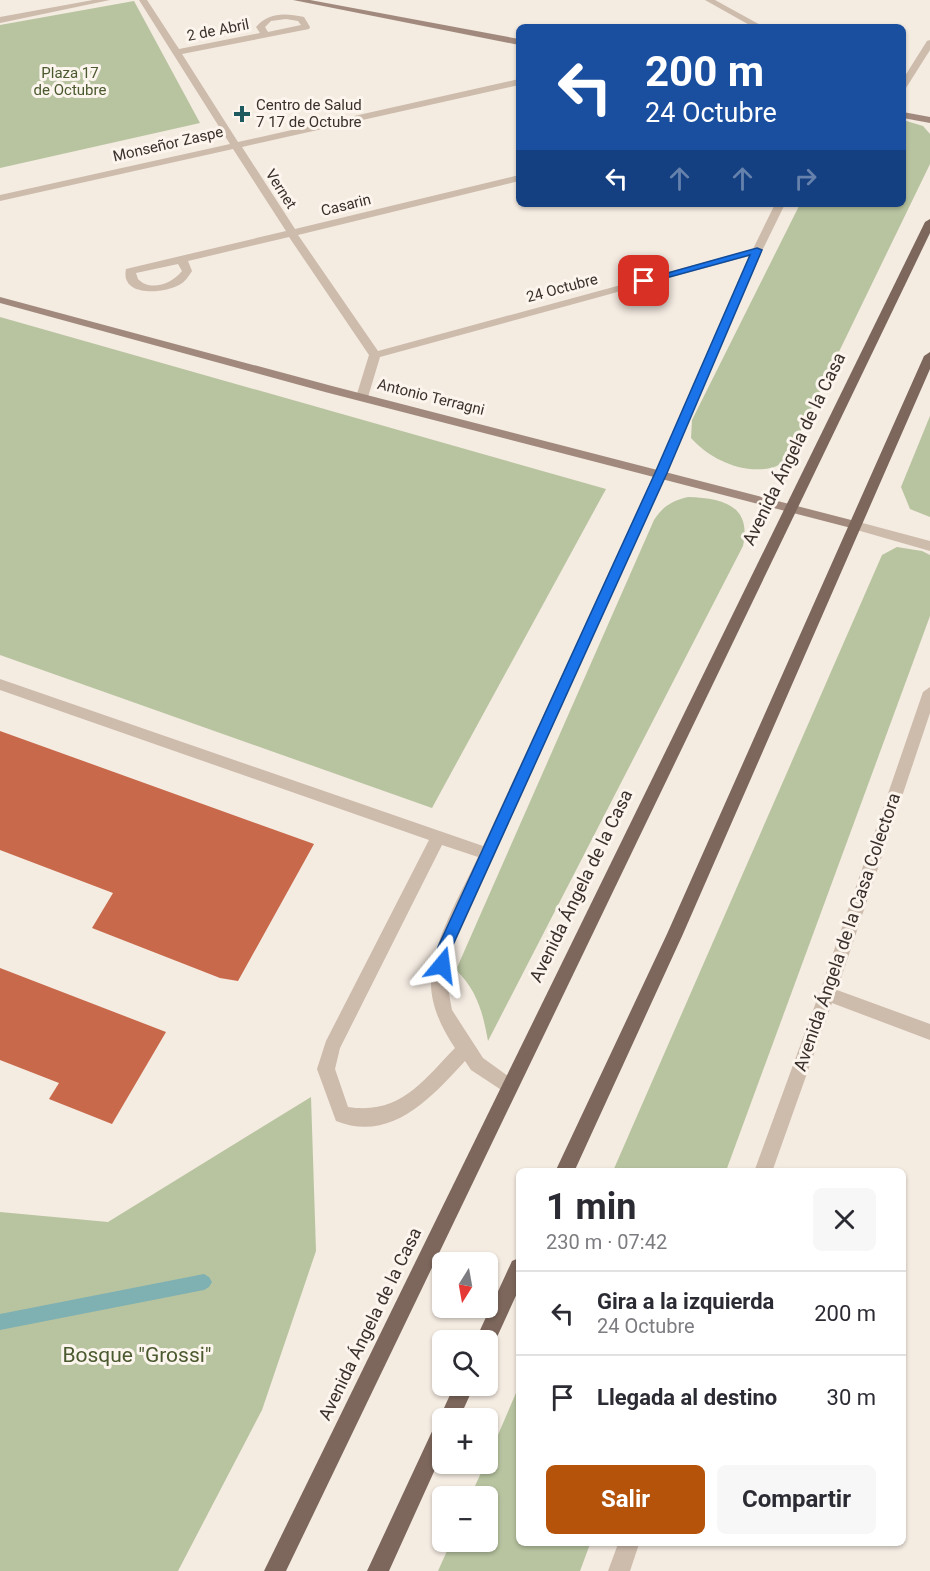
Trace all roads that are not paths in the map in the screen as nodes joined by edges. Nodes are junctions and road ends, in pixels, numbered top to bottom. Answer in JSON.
{"nodes":[{"id":1,"x":106,"y":0,"type":"edge"},
{"id":2,"x":143,"y":0,"type":"edge"},
{"id":3,"x":297,"y":0,"type":"edge"},
{"id":4,"x":710,"y":0,"type":"edge"},
{"id":5,"x":0,"y":20,"type":"edge"},
{"id":6,"x":754,"y":24,"type":"edge"},
{"id":7,"x":266,"y":35,"type":"dead end"},
{"id":8,"x":516,"y":41,"type":"edge"},
{"id":9,"x":930,"y":43,"type":"edge"},
{"id":10,"x":176,"y":52,"type":"junction"},
{"id":11,"x":906,"y":81,"type":"edge"},
{"id":12,"x":516,"y":83,"type":"edge"},
{"id":13,"x":906,"y":116,"type":"edge"},
{"id":14,"x":930,"y":120,"type":"edge"},
{"id":15,"x":234,"y":144,"type":"junction"},
{"id":16,"x":516,"y":179,"type":"edge"},
{"id":17,"x":0,"y":198,"type":"edge"},
{"id":18,"x":778,"y":207,"type":"edge"},
{"id":19,"x":930,"y":222,"type":"edge"},
{"id":20,"x":292,"y":233,"type":"junction"},
{"id":21,"x":757,"y":250,"type":"junction"},
{"id":22,"x":180,"y":260,"type":"junction"},
{"id":23,"x":0,"y":300,"type":"edge"},
{"id":24,"x":375,"y":355,"type":"junction"},
{"id":25,"x":930,"y":356,"type":"edge"},
{"id":26,"x":362,"y":397,"type":"junction"},
{"id":27,"x":661,"y":473,"type":"junction"},
{"id":28,"x":790,"y":507,"type":"junction"},
{"id":29,"x":855,"y":525,"type":"junction"},
{"id":30,"x":930,"y":546,"type":"edge"},
{"id":31,"x":0,"y":684,"type":"edge"},
{"id":32,"x":930,"y":692,"type":"edge"},
{"id":33,"x":438,"y":837,"type":"junction"},
{"id":34,"x":487,"y":854,"type":"junction"},
{"id":35,"x":827,"y":994,"type":"junction"},
{"id":36,"x":930,"y":1032,"type":"edge"},
{"id":37,"x":466,"y":1048,"type":"junction"},
{"id":38,"x":509,"y":1087,"type":"junction"},
{"id":39,"x":566,"y":1168,"type":"edge"},
{"id":40,"x":764,"y":1168,"type":"edge"},
{"id":41,"x":516,"y":1274,"type":"edge"},
{"id":42,"x":490,"y":1330,"type":"edge"},
{"id":43,"x":432,"y":1454,"type":"edge"},
{"id":44,"x":628,"y":1546,"type":"edge"},
{"id":45,"x":275,"y":1571,"type":"edge"},
{"id":46,"x":378,"y":1571,"type":"edge"},
{"id":47,"x":619,"y":1571,"type":"edge"}],
"edges":[{"from":1,"to":5,"type":"street"},
{"from":2,"to":10,"type":"street","name":"Vernet"},
{"from":3,"to":8,"type":"street"},
{"from":4,"to":6,"type":"street"},
{"from":7,"to":10,"type":"street","name":"2 de Abril"},
{"from":9,"to":11,"type":"street"},
{"from":10,"to":15,"type":"street","name":"Vernet"},
{"from":12,"to":15,"type":"street","name":"Monseñor Zaspe"},
{"from":13,"to":14,"type":"street"},
{"from":15,"to":17,"type":"street","name":"Monseñor Zaspe"},
{"from":15,"to":20,"type":"street","name":"Vernet"},
{"from":16,"to":20,"type":"street","name":"Casarin"},
{"from":18,"to":21,"type":"street"},
{"from":19,"to":28,"type":"main road","name":"Avenida Ángela de la Casa"},
{"from":20,"to":22,"type":"street","name":"Casarin"},
{"from":20,"to":24,"type":"street","name":"Vernet"},
{"from":21,"to":24,"type":"street","name":"24 Octubre"},
{"from":21,"to":27,"type":"street"},
{"from":22,"to":22,"type":"street","name":"Casarin"},
{"from":23,"to":26,"type":"street","name":"Antonio Terragni"},
{"from":24,"to":26,"type":"street"},
{"from":25,"to":29,"type":"main road"},
{"from":26,"to":27,"type":"street","name":"Antonio Terragni"},
{"from":27,"to":28,"type":"street","name":"Antonio Terragni"},
{"from":27,"to":34,"type":"street"},
{"from":28,"to":29,"type":"street","name":"Antonio Terragni"},
{"from":28,"to":38,"type":"main road","name":"Avenida Ángela de la Casa"},
{"from":29,"to":30,"type":"street"},
{"from":29,"to":39,"type":"main road"},
{"from":31,"to":33,"type":"street"},
{"from":32,"to":35,"type":"street","name":"Avenida Ángela de la Casa Colectora"},
{"from":33,"to":34,"type":"street"},
{"from":33,"to":37,"type":"street"},
{"from":34,"to":37,"type":"street"},
{"from":35,"to":36,"type":"street"},
{"from":35,"to":40,"type":"street","name":"Avenida Ángela de la Casa Colectora"},
{"from":37,"to":38,"type":"street"},
{"from":38,"to":45,"type":"main road","name":"Avenida Ángela de la Casa"},
{"from":41,"to":42,"type":"main road"},
{"from":43,"to":46,"type":"main road"},
{"from":44,"to":47,"type":"street"}]}
